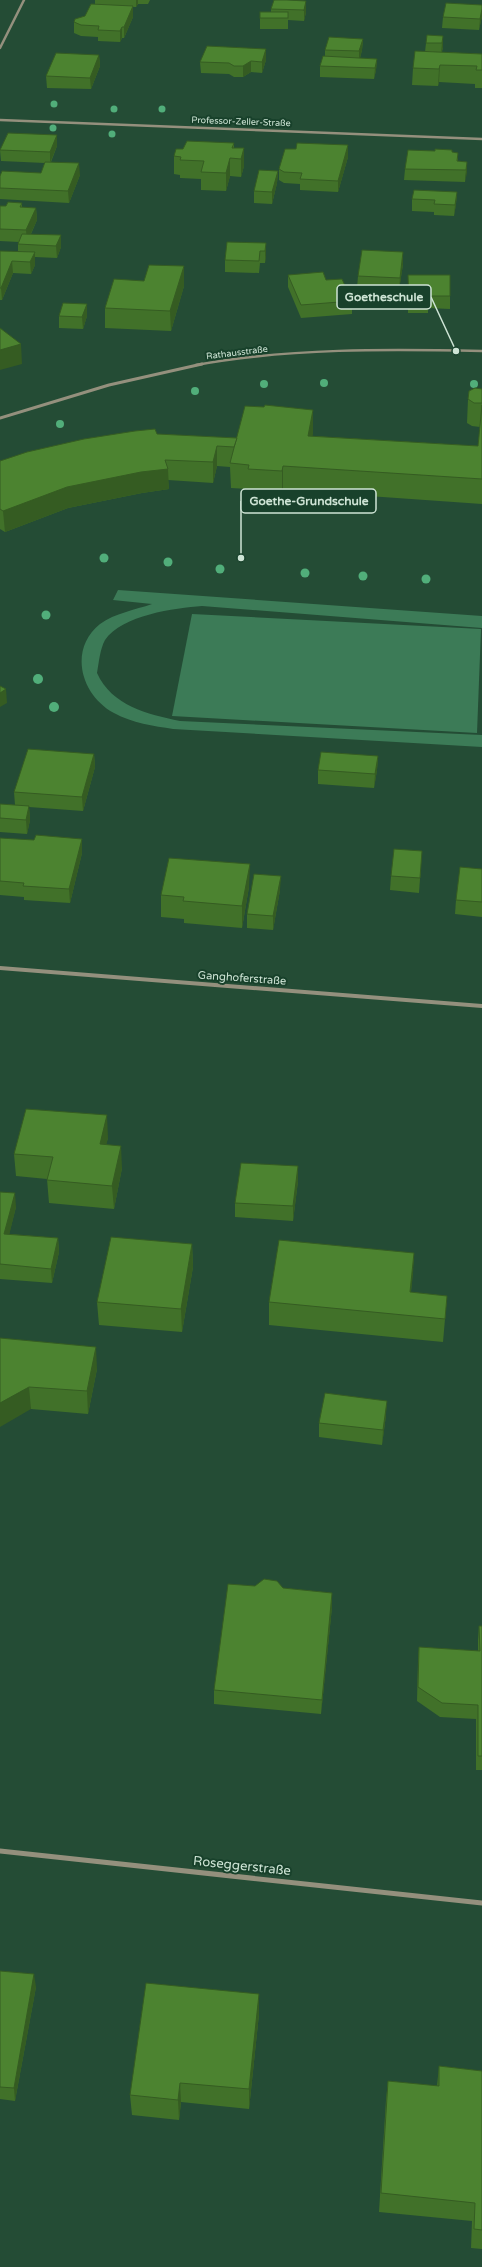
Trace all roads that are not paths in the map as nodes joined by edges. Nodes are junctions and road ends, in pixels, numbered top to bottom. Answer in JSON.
{"nodes":[{"id":1,"x":24,"y":0,"type":"edge"},
{"id":2,"x":0,"y":48,"type":"edge"},
{"id":3,"x":0,"y":120,"type":"edge"},
{"id":4,"x":482,"y":139,"type":"edge"},
{"id":5,"x":482,"y":351,"type":"edge"},
{"id":6,"x":0,"y":418,"type":"edge"},
{"id":7,"x":0,"y":968,"type":"edge"},
{"id":8,"x":482,"y":1006,"type":"edge"},
{"id":9,"x":0,"y":1851,"type":"edge"},
{"id":10,"x":482,"y":1903,"type":"edge"}],
"edges":[{"from":1,"to":2,"type":"street"},
{"from":3,"to":4,"type":"street","name":"Professor-Zeller-Straße"},
{"from":5,"to":6,"type":"street","name":"Rathausstraße"},
{"from":7,"to":8,"type":"street","name":"Ganghoferstraße"},
{"from":9,"to":10,"type":"street","name":"Roseggerstraße"}]}
